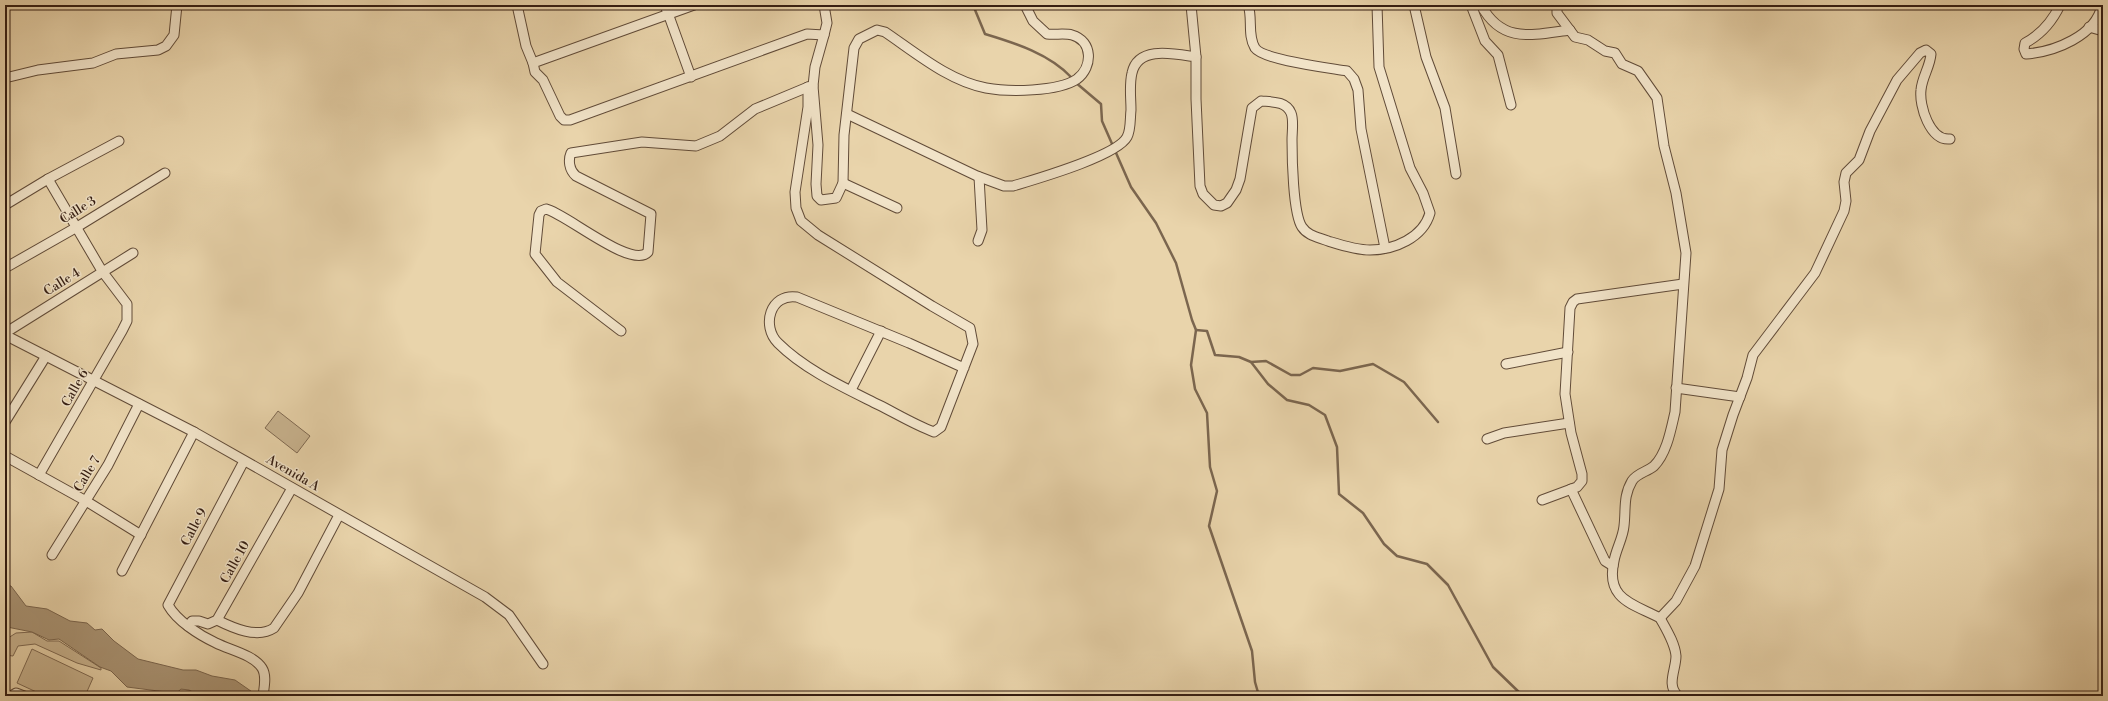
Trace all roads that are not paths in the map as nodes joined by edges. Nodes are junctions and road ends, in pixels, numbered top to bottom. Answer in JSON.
{"nodes":[{"id":1,"x":177,"y":5,"type":"edge"},
{"id":2,"x":517,"y":5,"type":"edge"},
{"id":3,"x":665,"y":5,"type":"edge"},
{"id":4,"x":694,"y":5,"type":"edge"},
{"id":5,"x":824,"y":5,"type":"edge"},
{"id":6,"x":1025,"y":5,"type":"edge"},
{"id":7,"x":1191,"y":5,"type":"edge"},
{"id":8,"x":1248,"y":5,"type":"edge"},
{"id":9,"x":1377,"y":5,"type":"edge"},
{"id":10,"x":1414,"y":5,"type":"edge"},
{"id":11,"x":1471,"y":5,"type":"edge"},
{"id":12,"x":1480,"y":5,"type":"edge"},
{"id":13,"x":1557,"y":5,"type":"edge"},
{"id":14,"x":2060,"y":5,"type":"edge"},
{"id":15,"x":2102,"y":5,"type":"edge"},
{"id":16,"x":668,"y":14,"type":"junction"},
{"id":17,"x":2089,"y":27,"type":"junction"},
{"id":18,"x":1570,"y":30,"type":"junction"},
{"id":19,"x":2103,"y":30,"type":"edge"},
{"id":20,"x":824,"y":35,"type":"junction"},
{"id":21,"x":1196,"y":57,"type":"junction"},
{"id":22,"x":533,"y":63,"type":"junction"},
{"id":23,"x":691,"y":77,"type":"junction"},
{"id":24,"x":5,"y":78,"type":"edge"},
{"id":25,"x":811,"y":86,"type":"junction"},
{"id":26,"x":1511,"y":105,"type":"dead end"},
{"id":27,"x":847,"y":114,"type":"junction"},
{"id":28,"x":1950,"y":139,"type":"dead end"},
{"id":29,"x":119,"y":141,"type":"dead end"},
{"id":30,"x":165,"y":173,"type":"dead end"},
{"id":31,"x":1456,"y":174,"type":"dead end"},
{"id":32,"x":979,"y":177,"type":"junction"},
{"id":33,"x":48,"y":179,"type":"junction"},
{"id":34,"x":843,"y":183,"type":"junction"},
{"id":35,"x":5,"y":205,"type":"edge"},
{"id":36,"x":897,"y":208,"type":"dead end"},
{"id":37,"x":77,"y":227,"type":"junction"},
{"id":38,"x":978,"y":241,"type":"dead end"},
{"id":39,"x":1385,"y":248,"type":"junction"},
{"id":40,"x":132,"y":253,"type":"dead end"},
{"id":41,"x":5,"y":268,"type":"edge"},
{"id":42,"x":102,"y":271,"type":"junction"},
{"id":43,"x":1683,"y":284,"type":"junction"},
{"id":44,"x":621,"y":331,"type":"dead end"},
{"id":45,"x":881,"y":331,"type":"junction"},
{"id":46,"x":5,"y":334,"type":"edge"},
{"id":47,"x":1568,"y":352,"type":"junction"},
{"id":48,"x":46,"y":356,"type":"junction"},
{"id":49,"x":1506,"y":364,"type":"dead end"},
{"id":50,"x":964,"y":368,"type":"junction"},
{"id":51,"x":94,"y":382,"type":"junction"},
{"id":52,"x":1676,"y":388,"type":"junction"},
{"id":53,"x":850,"y":390,"type":"junction"},
{"id":54,"x":1740,"y":397,"type":"junction"},
{"id":55,"x":139,"y":404,"type":"junction"},
{"id":56,"x":5,"y":422,"type":"edge"},
{"id":57,"x":1569,"y":423,"type":"junction"},
{"id":58,"x":194,"y":432,"type":"junction"},
{"id":59,"x":1487,"y":439,"type":"dead end"},
{"id":60,"x":5,"y":456,"type":"edge"},
{"id":61,"x":244,"y":461,"type":"junction"},
{"id":62,"x":39,"y":475,"type":"junction"},
{"id":63,"x":292,"y":488,"type":"junction"},
{"id":64,"x":1571,"y":489,"type":"junction"},
{"id":65,"x":1542,"y":500,"type":"dead end"},
{"id":66,"x":86,"y":501,"type":"junction"},
{"id":67,"x":339,"y":515,"type":"junction"},
{"id":68,"x":141,"y":535,"type":"junction"},
{"id":69,"x":52,"y":555,"type":"dead end"},
{"id":70,"x":1613,"y":566,"type":"junction"},
{"id":71,"x":122,"y":570,"type":"dead end"},
{"id":72,"x":1660,"y":618,"type":"junction"},
{"id":73,"x":217,"y":620,"type":"junction"},
{"id":74,"x":188,"y":626,"type":"junction"},
{"id":75,"x":543,"y":664,"type":"dead end"},
{"id":76,"x":11,"y":696,"type":"edge"},
{"id":77,"x":24,"y":696,"type":"edge"},
{"id":78,"x":264,"y":696,"type":"edge"},
{"id":79,"x":1678,"y":696,"type":"edge"}],
"edges":[{"from":1,"to":24,"type":"street"},
{"from":2,"to":22,"type":"street"},
{"from":3,"to":16,"type":"street"},
{"from":4,"to":16,"type":"street"},
{"from":5,"to":20,"type":"street"},
{"from":6,"to":27,"type":"street"},
{"from":7,"to":21,"type":"street"},
{"from":8,"to":39,"type":"street"},
{"from":9,"to":39,"type":"street"},
{"from":10,"to":31,"type":"street"},
{"from":11,"to":26,"type":"street"},
{"from":12,"to":18,"type":"street"},
{"from":13,"to":18,"type":"street"},
{"from":14,"to":17,"type":"street"},
{"from":15,"to":17,"type":"street"},
{"from":16,"to":22,"type":"street"},
{"from":16,"to":23,"type":"street"},
{"from":17,"to":19,"type":"street"},
{"from":18,"to":43,"type":"street"},
{"from":20,"to":23,"type":"street"},
{"from":20,"to":25,"type":"street"},
{"from":21,"to":32,"type":"street"},
{"from":21,"to":39,"type":"street"},
{"from":22,"to":23,"type":"street"},
{"from":25,"to":34,"type":"street"},
{"from":25,"to":44,"type":"street"},
{"from":25,"to":50,"type":"street"},
{"from":27,"to":32,"type":"street"},
{"from":27,"to":34,"type":"street"},
{"from":28,"to":54,"type":"street"},
{"from":29,"to":33,"type":"street"},
{"from":30,"to":37,"type":"street","name":"Calle 3"},
{"from":32,"to":38,"type":"street"},
{"from":33,"to":35,"type":"street"},
{"from":33,"to":37,"type":"street"},
{"from":34,"to":36,"type":"street"},
{"from":37,"to":41,"type":"street","name":"Calle 3"},
{"from":37,"to":42,"type":"street"},
{"from":40,"to":42,"type":"street","name":"Calle 4"},
{"from":42,"to":46,"type":"street","name":"Calle 4"},
{"from":42,"to":51,"type":"street","name":"Calle 6"},
{"from":43,"to":47,"type":"street"},
{"from":43,"to":52,"type":"street"},
{"from":45,"to":50,"type":"street"},
{"from":45,"to":53,"type":"street"},
{"from":45,"to":53,"type":"street"},
{"from":46,"to":48,"type":"street","name":"Avenida A"},
{"from":47,"to":49,"type":"street"},
{"from":47,"to":57,"type":"street"},
{"from":48,"to":51,"type":"street","name":"Avenida A"},
{"from":48,"to":56,"type":"street"},
{"from":50,"to":53,"type":"street"},
{"from":51,"to":55,"type":"street","name":"Avenida A"},
{"from":51,"to":62,"type":"street","name":"Calle 6"},
{"from":52,"to":54,"type":"street"},
{"from":52,"to":70,"type":"street"},
{"from":54,"to":72,"type":"street"},
{"from":55,"to":58,"type":"street","name":"Avenida A"},
{"from":55,"to":66,"type":"street","name":"Calle 7"},
{"from":57,"to":59,"type":"street"},
{"from":57,"to":64,"type":"street"},
{"from":58,"to":61,"type":"street","name":"Avenida A"},
{"from":58,"to":68,"type":"street"},
{"from":60,"to":62,"type":"street"},
{"from":61,"to":63,"type":"street","name":"Avenida A"},
{"from":61,"to":74,"type":"street","name":"Calle 9"},
{"from":62,"to":66,"type":"street"},
{"from":63,"to":67,"type":"street","name":"Avenida A"},
{"from":63,"to":73,"type":"street","name":"Calle 10"},
{"from":64,"to":65,"type":"street"},
{"from":64,"to":70,"type":"street"},
{"from":66,"to":68,"type":"street"},
{"from":66,"to":69,"type":"street","name":"Calle 7"},
{"from":67,"to":73,"type":"street"},
{"from":67,"to":75,"type":"street","name":"Avenida A"},
{"from":68,"to":71,"type":"street"},
{"from":70,"to":72,"type":"street"},
{"from":72,"to":79,"type":"street"},
{"from":73,"to":74,"type":"street"},
{"from":74,"to":78,"type":"street"},
{"from":76,"to":77,"type":"street"}]}
